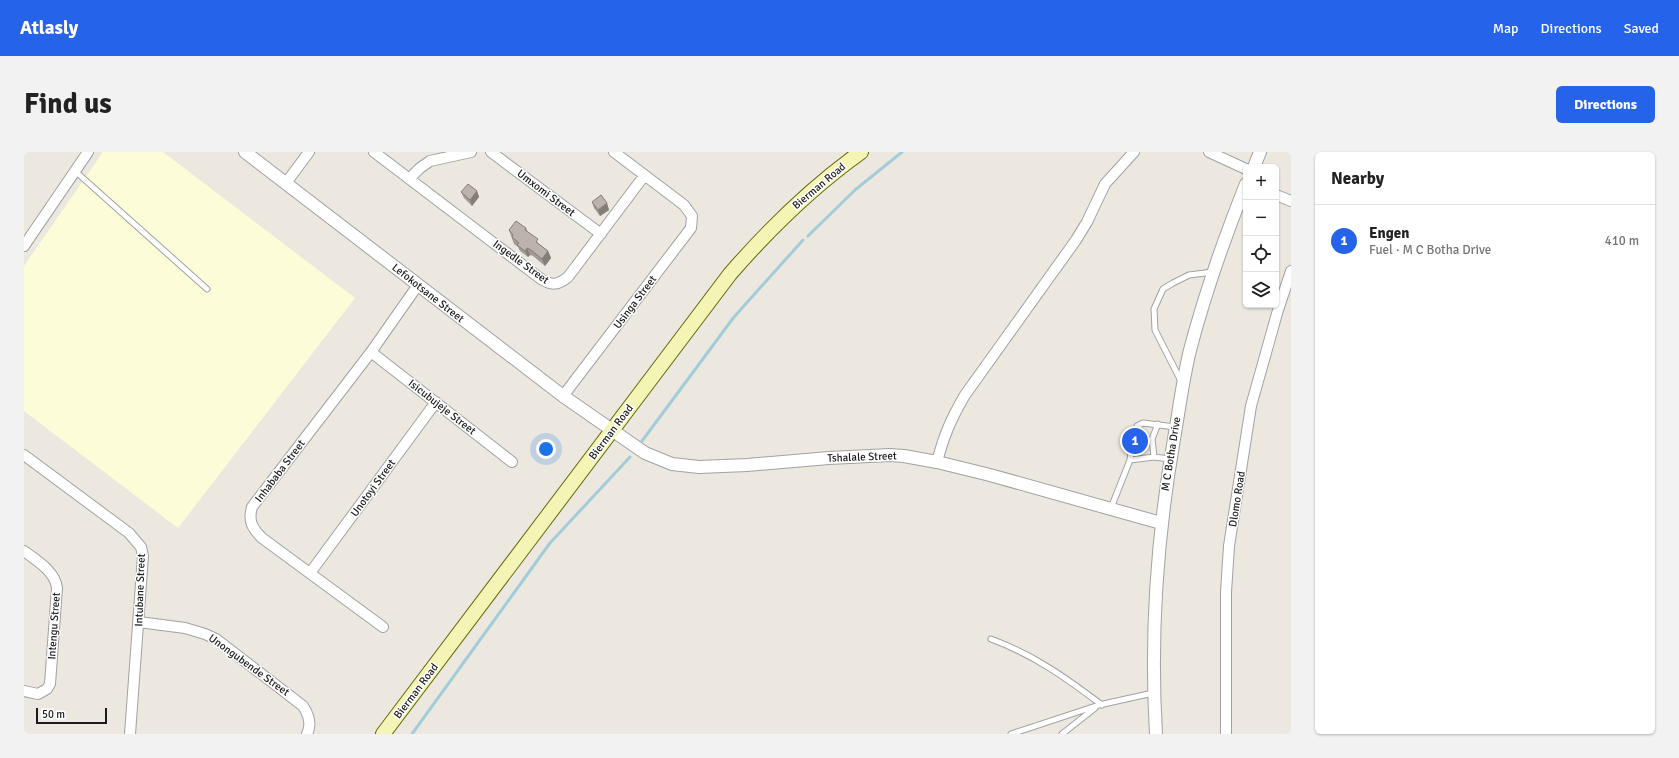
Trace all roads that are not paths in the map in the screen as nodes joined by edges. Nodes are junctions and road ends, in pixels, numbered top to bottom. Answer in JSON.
{"nodes":[{"id":1,"x":88,"y":152,"type":"edge"},
{"id":2,"x":245,"y":152,"type":"edge"},
{"id":3,"x":309,"y":152,"type":"edge"},
{"id":4,"x":374,"y":152,"type":"edge"},
{"id":5,"x":471,"y":152,"type":"edge"},
{"id":6,"x":491,"y":152,"type":"edge"},
{"id":7,"x":614,"y":152,"type":"edge"},
{"id":8,"x":854,"y":152,"type":"edge"},
{"id":9,"x":861,"y":152,"type":"edge"},
{"id":10,"x":1134,"y":152,"type":"edge"},
{"id":11,"x":1209,"y":152,"type":"edge"},
{"id":12,"x":1260,"y":152,"type":"edge"},
{"id":13,"x":1255,"y":164,"type":"edge"},
{"id":14,"x":1243,"y":168,"type":"edge"},
{"id":15,"x":75,"y":171,"type":"junction"},
{"id":16,"x":644,"y":176,"type":"junction"},
{"id":17,"x":410,"y":178,"type":"junction"},
{"id":18,"x":286,"y":183,"type":"junction"},
{"id":19,"x":1243,"y":192,"type":"edge"},
{"id":20,"x":1279,"y":196,"type":"edge"},
{"id":21,"x":1291,"y":202,"type":"edge"},
{"id":22,"x":601,"y":234,"type":"junction"},
{"id":23,"x":24,"y":246,"type":"edge"},
{"id":24,"x":1291,"y":271,"type":"edge"},
{"id":25,"x":1213,"y":272,"type":"junction"},
{"id":26,"x":418,"y":285,"type":"junction"},
{"id":27,"x":207,"y":288,"type":"dead end"},
{"id":28,"x":371,"y":352,"type":"junction"},
{"id":29,"x":1183,"y":386,"type":"junction"},
{"id":30,"x":563,"y":396,"type":"junction"},
{"id":31,"x":436,"y":402,"type":"junction"},
{"id":32,"x":1158,"y":424,"type":"junction"},
{"id":33,"x":1176,"y":427,"type":"junction"},
{"id":34,"x":610,"y":430,"type":"junction"},
{"id":35,"x":24,"y":455,"type":"edge"},
{"id":36,"x":1154,"y":457,"type":"junction"},
{"id":37,"x":1170,"y":459,"type":"junction"},
{"id":38,"x":1130,"y":460,"type":"junction"},
{"id":39,"x":512,"y":462,"type":"dead end"},
{"id":40,"x":937,"y":462,"type":"junction"},
{"id":41,"x":1111,"y":509,"type":"junction"},
{"id":42,"x":1161,"y":523,"type":"junction"},
{"id":43,"x":24,"y":551,"type":"edge"},
{"id":44,"x":310,"y":573,"type":"junction"},
{"id":45,"x":139,"y":622,"type":"junction"},
{"id":46,"x":383,"y":627,"type":"dead end"},
{"id":47,"x":991,"y":639,"type":"dead end"},
{"id":48,"x":24,"y":691,"type":"edge"},
{"id":49,"x":1153,"y":693,"type":"junction"},
{"id":50,"x":1101,"y":705,"type":"junction"},
{"id":51,"x":130,"y":734,"type":"edge"},
{"id":52,"x":307,"y":734,"type":"edge"},
{"id":53,"x":376,"y":734,"type":"edge"},
{"id":54,"x":383,"y":734,"type":"edge"},
{"id":55,"x":1011,"y":734,"type":"edge"},
{"id":56,"x":1062,"y":734,"type":"edge"},
{"id":57,"x":1156,"y":734,"type":"edge"},
{"id":58,"x":1226,"y":734,"type":"edge"}],
"edges":[{"from":1,"to":15,"type":"street"},
{"from":2,"to":18,"type":"street","name":"Lefokotsane Street"},
{"from":3,"to":18,"type":"street"},
{"from":4,"to":17,"type":"street","name":"Ingedle Street"},
{"from":5,"to":17,"type":"street"},
{"from":6,"to":22,"type":"street","name":"Umxomi Street"},
{"from":7,"to":16,"type":"street"},
{"from":8,"to":34,"type":"main road","name":"Bierman Road"},
{"from":9,"to":34,"type":"main road","name":"Bierman Road"},
{"from":10,"to":40,"type":"street"},
{"from":11,"to":14,"type":"street"},
{"from":12,"to":13,"type":"street"},
{"from":15,"to":23,"type":"street"},
{"from":15,"to":27,"type":"lane"},
{"from":16,"to":22,"type":"street","name":"Ingedle Street"},
{"from":16,"to":30,"type":"street","name":"Usinga Street"},
{"from":17,"to":22,"type":"street","name":"Ingedle Street"},
{"from":18,"to":26,"type":"street","name":"Lefokotsane Street"},
{"from":19,"to":25,"type":"street","name":"M C Botha Drive"},
{"from":20,"to":21,"type":"street"},
{"from":24,"to":58,"type":"street","name":"Dlomo Road"},
{"from":25,"to":29,"type":"street","name":"M C Botha Drive"},
{"from":25,"to":29,"type":"lane"},
{"from":26,"to":28,"type":"street","name":"Inhababa Street"},
{"from":26,"to":30,"type":"street","name":"Lefokotsane Street"},
{"from":28,"to":31,"type":"street","name":"Isicubujeje Street"},
{"from":28,"to":44,"type":"street","name":"Inhababa Street"},
{"from":29,"to":33,"type":"street","name":"M C Botha Drive"},
{"from":30,"to":34,"type":"street","name":"Lefokotsane Street"},
{"from":31,"to":39,"type":"street","name":"Isicubujeje Street"},
{"from":31,"to":44,"type":"street","name":"Unotoyi Street"},
{"from":32,"to":33,"type":"lane"},
{"from":32,"to":36,"type":"lane"},
{"from":32,"to":38,"type":"lane"},
{"from":33,"to":37,"type":"street","name":"M C Botha Drive"},
{"from":34,"to":40,"type":"street","name":"Tshalale Street"},
{"from":34,"to":53,"type":"main road","name":"Bierman Road"},
{"from":34,"to":54,"type":"main road","name":"Bierman Road"},
{"from":35,"to":45,"type":"street","name":"Intubane Street"},
{"from":36,"to":37,"type":"lane"},
{"from":36,"to":38,"type":"lane"},
{"from":37,"to":42,"type":"street","name":"M C Botha Drive"},
{"from":38,"to":41,"type":"lane"},
{"from":40,"to":41,"type":"street","name":"Tshalale Street"},
{"from":41,"to":42,"type":"street","name":"Tshalale Street"},
{"from":42,"to":49,"type":"street","name":"M C Botha Drive"},
{"from":43,"to":48,"type":"street","name":"Intengu Street"},
{"from":44,"to":46,"type":"street","name":"Inhababa Street"},
{"from":45,"to":51,"type":"street","name":"Intubane Street"},
{"from":45,"to":52,"type":"street","name":"Unongubende Street"},
{"from":47,"to":50,"type":"lane"},
{"from":49,"to":50,"type":"lane"},
{"from":49,"to":57,"type":"street","name":"M C Botha Drive"},
{"from":50,"to":55,"type":"lane"},
{"from":50,"to":56,"type":"lane"}]}
